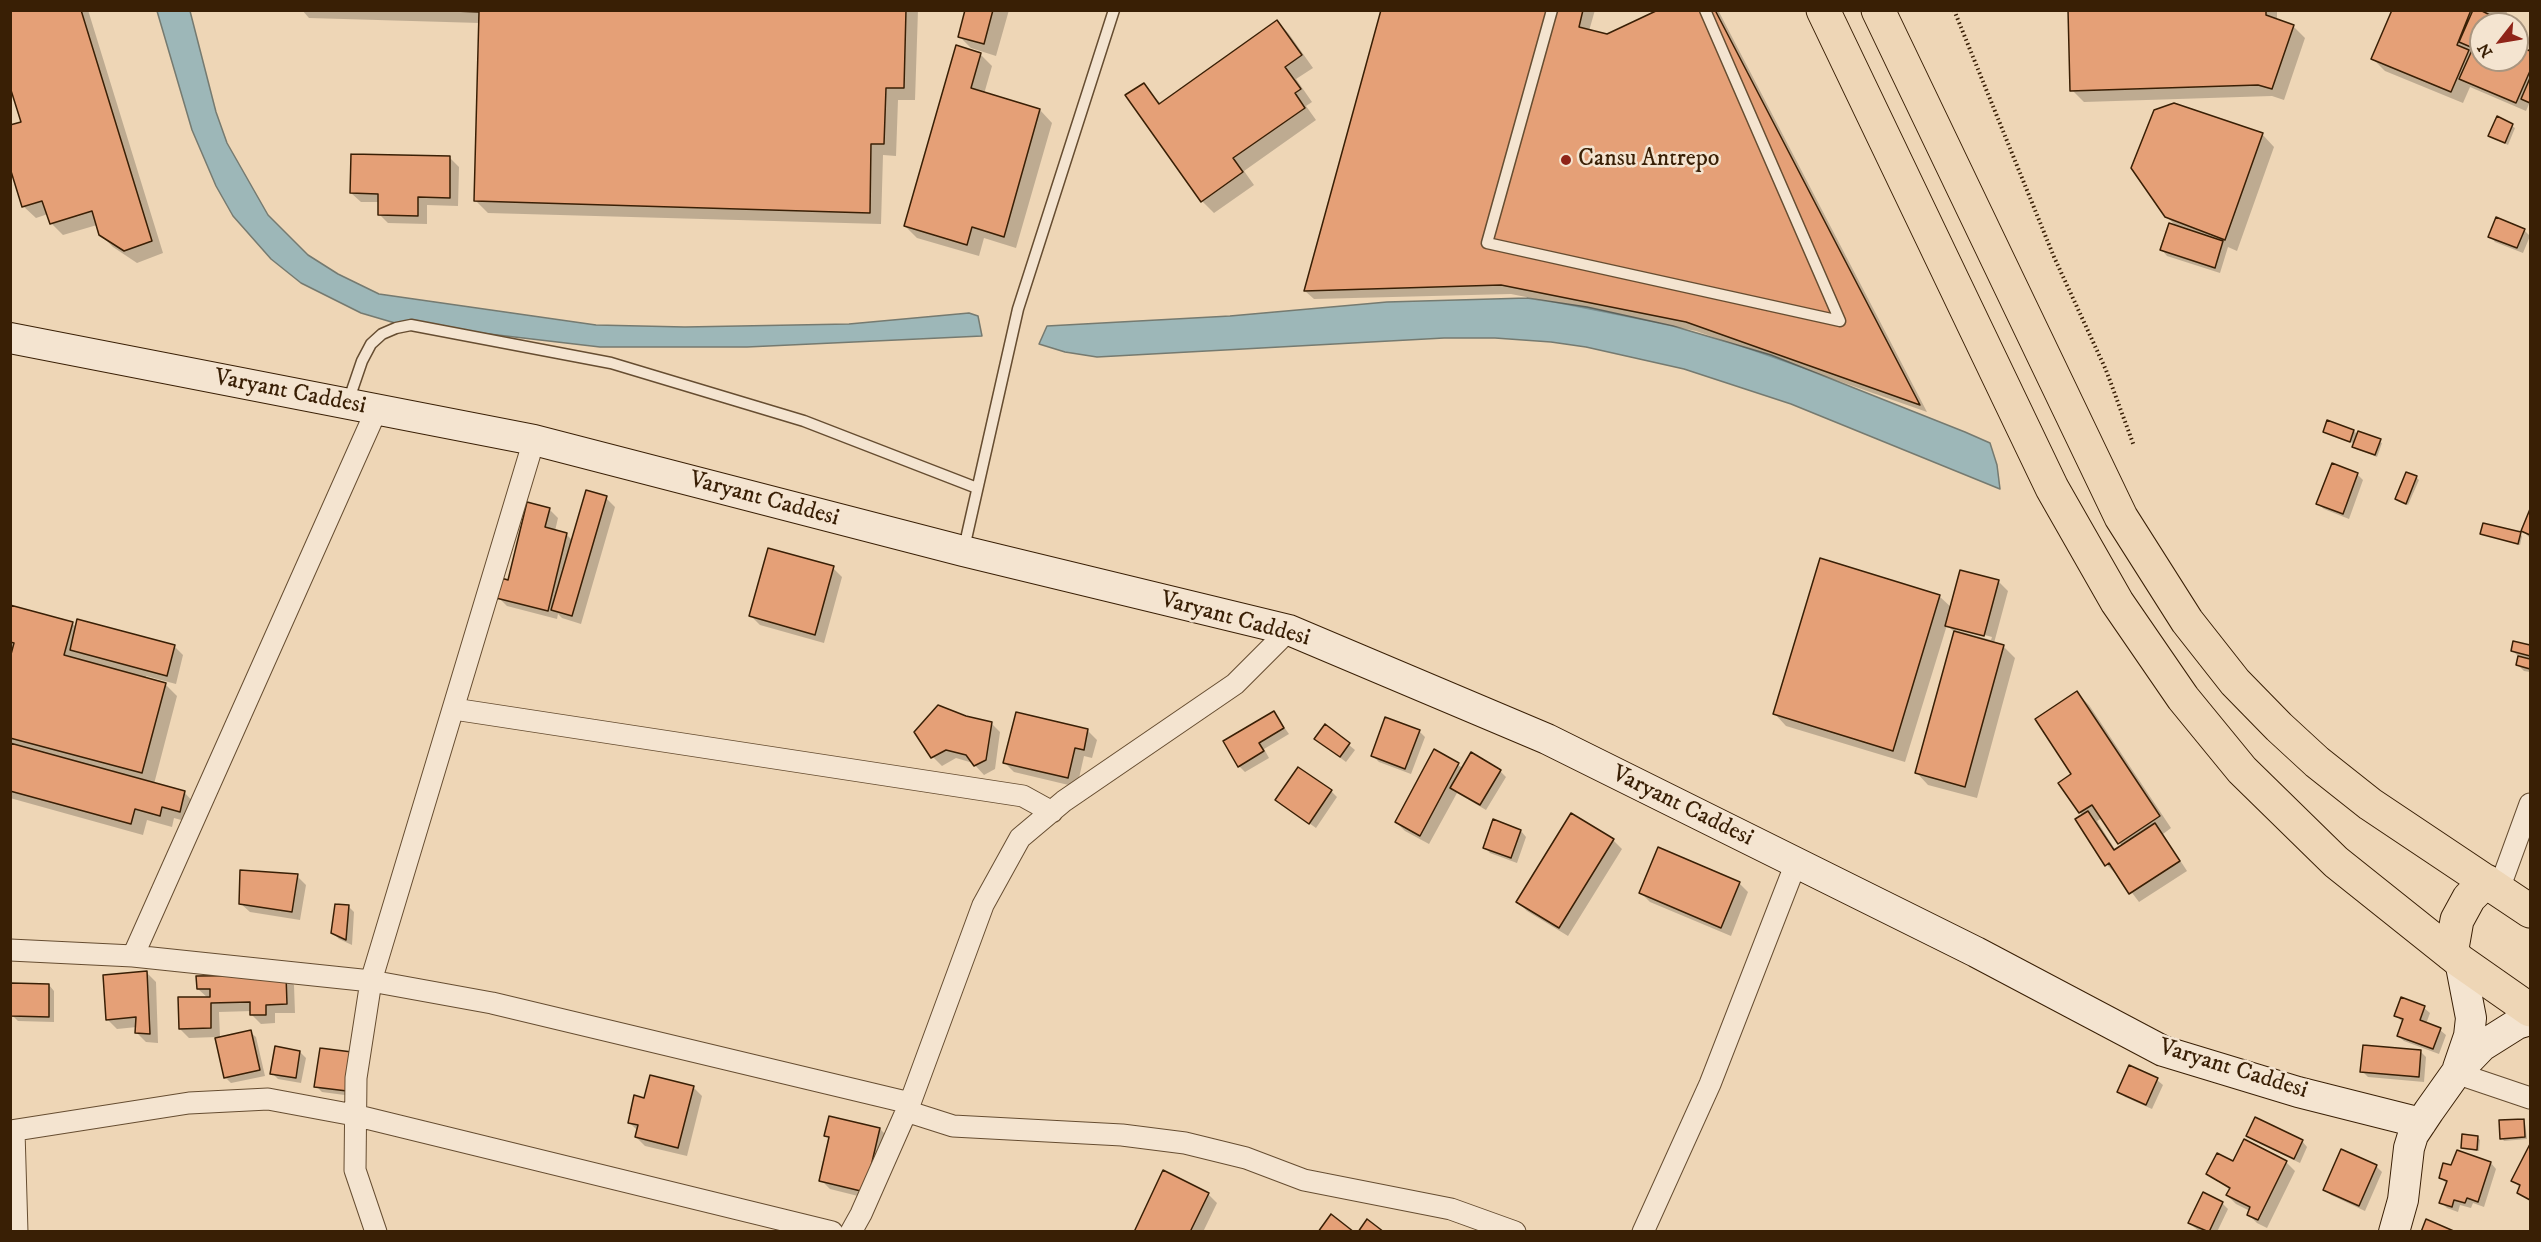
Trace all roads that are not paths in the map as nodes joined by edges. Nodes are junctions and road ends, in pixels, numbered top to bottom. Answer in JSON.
{"nodes":[{"id":1,"x":1114,"y":10,"type":"edge"},
{"id":2,"x":1552,"y":10,"type":"edge"},
{"id":3,"x":1705,"y":10,"type":"edge"},
{"id":4,"x":1823,"y":10,"type":"edge"},
{"id":5,"x":1878,"y":10,"type":"edge"},
{"id":6,"x":10,"y":338,"type":"edge"},
{"id":7,"x":362,"y":408,"type":"junction"},
{"id":8,"x":534,"y":440,"type":"junction"},
{"id":9,"x":977,"y":488,"type":"junction"},
{"id":10,"x":963,"y":551,"type":"junction"},
{"id":11,"x":1289,"y":630,"type":"junction"},
{"id":12,"x":454,"y":709,"type":"junction"},
{"id":13,"x":2530,"y":804,"type":"edge"},
{"id":14,"x":1052,"y":812,"type":"junction"},
{"id":15,"x":1796,"y":863,"type":"junction"},
{"id":16,"x":2492,"y":885,"type":"junction"},
{"id":17,"x":2530,"y":911,"type":"edge"},
{"id":18,"x":10,"y":950,"type":"edge"},
{"id":19,"x":133,"y":956,"type":"junction"},
{"id":20,"x":2456,"y":957,"type":"junction"},
{"id":21,"x":371,"y":981,"type":"junction"},
{"id":22,"x":2530,"y":1010,"type":"edge"},
{"id":23,"x":2530,"y":1020,"type":"edge"},
{"id":24,"x":2456,"y":1073,"type":"junction"},
{"id":25,"x":2530,"y":1098,"type":"edge"},
{"id":26,"x":908,"y":1107,"type":"junction"},
{"id":27,"x":354,"y":1115,"type":"junction"},
{"id":28,"x":2421,"y":1123,"type":"junction"},
{"id":29,"x":12,"y":1131,"type":"edge"},
{"id":30,"x":17,"y":1232,"type":"edge"},
{"id":31,"x":376,"y":1232,"type":"edge"},
{"id":32,"x":832,"y":1232,"type":"edge"},
{"id":33,"x":851,"y":1232,"type":"edge"},
{"id":34,"x":1515,"y":1232,"type":"edge"},
{"id":35,"x":1643,"y":1232,"type":"edge"},
{"id":36,"x":2394,"y":1232,"type":"edge"}],
"edges":[{"from":1,"to":9,"type":"lane"},
{"from":2,"to":3,"type":"lane"},
{"from":4,"to":20,"type":"highway"},
{"from":5,"to":16,"type":"highway"},
{"from":6,"to":7,"type":"street","name":"Varyant Caddesi"},
{"from":7,"to":8,"type":"street","name":"Varyant Caddesi"},
{"from":7,"to":9,"type":"lane"},
{"from":7,"to":19,"type":"street"},
{"from":8,"to":10,"type":"street","name":"Varyant Caddesi"},
{"from":8,"to":12,"type":"street"},
{"from":9,"to":10,"type":"lane"},
{"from":10,"to":11,"type":"street","name":"Varyant Caddesi"},
{"from":11,"to":14,"type":"street"},
{"from":11,"to":15,"type":"street","name":"Varyant Caddesi"},
{"from":12,"to":14,"type":"street"},
{"from":12,"to":21,"type":"street"},
{"from":13,"to":16,"type":"street"},
{"from":14,"to":26,"type":"street"},
{"from":15,"to":28,"type":"street","name":"Varyant Caddesi"},
{"from":15,"to":35,"type":"street"},
{"from":16,"to":17,"type":"highway"},
{"from":16,"to":20,"type":"highway"},
{"from":18,"to":19,"type":"street"},
{"from":19,"to":21,"type":"street"},
{"from":20,"to":22,"type":"highway"},
{"from":20,"to":24,"type":"street"},
{"from":21,"to":26,"type":"street"},
{"from":21,"to":27,"type":"street"},
{"from":23,"to":24,"type":"street"},
{"from":24,"to":25,"type":"street"},
{"from":24,"to":28,"type":"street"},
{"from":26,"to":33,"type":"street"},
{"from":26,"to":34,"type":"street"},
{"from":27,"to":29,"type":"street"},
{"from":27,"to":31,"type":"street"},
{"from":27,"to":32,"type":"street"},
{"from":28,"to":36,"type":"street"},
{"from":29,"to":30,"type":"street"}]}
